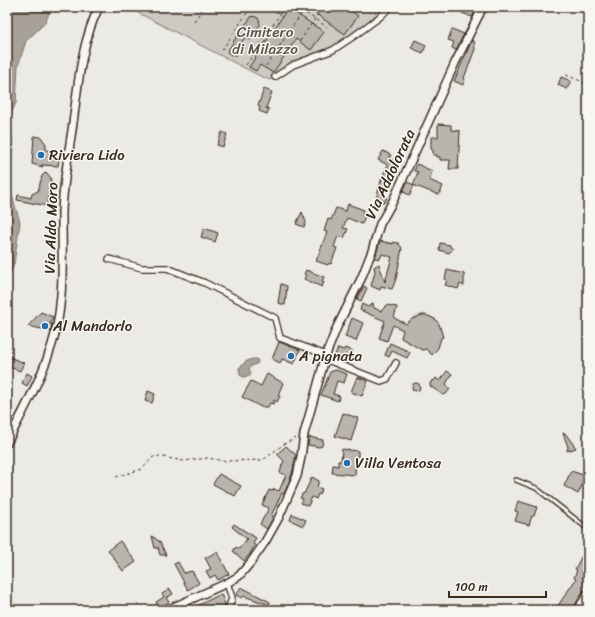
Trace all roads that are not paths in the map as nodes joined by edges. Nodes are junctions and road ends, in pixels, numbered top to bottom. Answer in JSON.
{"nodes":[{"id":1,"x":99,"y":7,"type":"edge"},
{"id":2,"x":390,"y":7,"type":"edge"},
{"id":3,"x":483,"y":7,"type":"edge"},
{"id":4,"x":275,"y":77,"type":"dead end"},
{"id":5,"x":110,"y":259,"type":"dead end"},
{"id":6,"x":325,"y":357,"type":"junction"},
{"id":7,"x":396,"y":363,"type":"dead end"},
{"id":8,"x":7,"y":443,"type":"edge"},
{"id":9,"x":516,"y":480,"type":"dead end"},
{"id":10,"x":588,"y":529,"type":"edge"},
{"id":11,"x":228,"y":583,"type":"junction"},
{"id":12,"x":588,"y":592,"type":"edge"},
{"id":13,"x":167,"y":610,"type":"edge"},
{"id":14,"x":228,"y":610,"type":"edge"},
{"id":15,"x":577,"y":610,"type":"edge"}],
"edges":[{"from":1,"to":8,"type":"street","name":"Via Aldo Moro"},
{"from":2,"to":4,"type":"street"},
{"from":3,"to":6,"type":"street","name":"Via Addolorata"},
{"from":5,"to":6,"type":"street"},
{"from":6,"to":7,"type":"street"},
{"from":6,"to":11,"type":"street","name":"Via Addolorata"},
{"from":9,"to":10,"type":"lane"},
{"from":11,"to":13,"type":"street","name":"Via Addolorata"},
{"from":11,"to":14,"type":"street"},
{"from":12,"to":15,"type":"street"}]}
